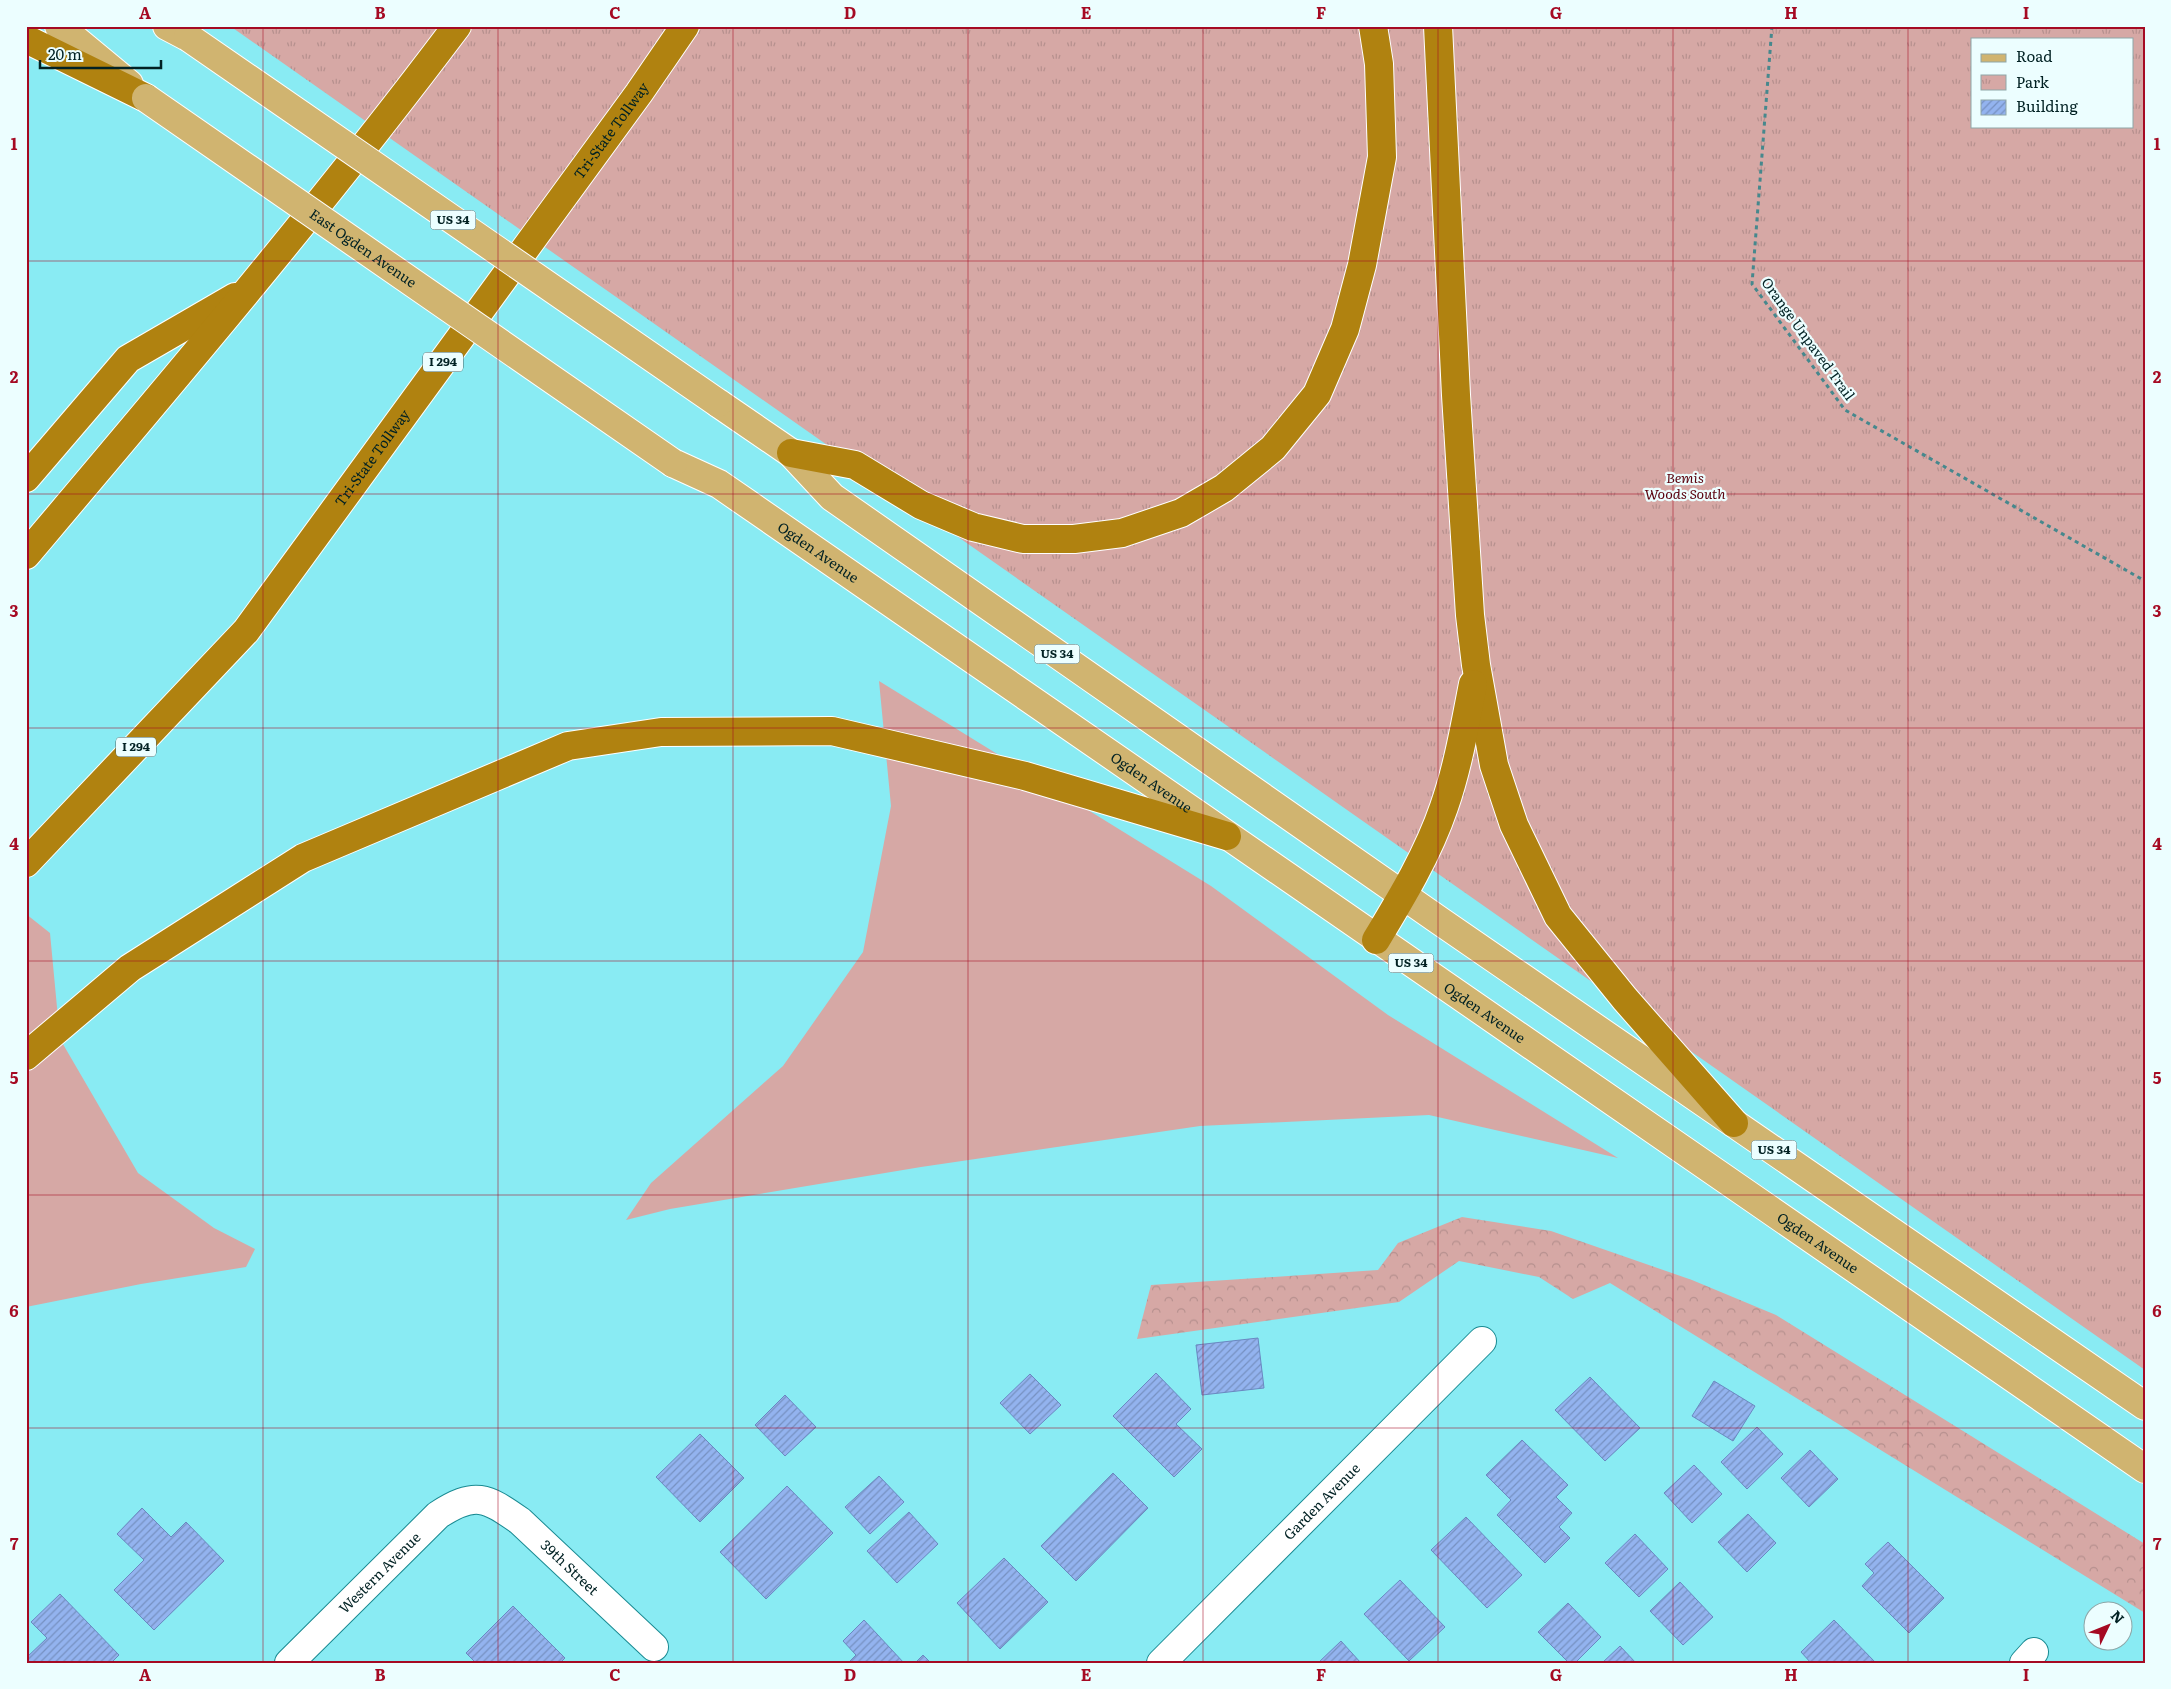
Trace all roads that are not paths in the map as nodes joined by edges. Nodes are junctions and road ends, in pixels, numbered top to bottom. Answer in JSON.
{"nodes":[{"id":1,"x":59,"y":26,"type":"edge"},
{"id":2,"x":457,"y":26,"type":"edge"},
{"id":3,"x":685,"y":26,"type":"edge"},
{"id":4,"x":692,"y":26,"type":"edge"},
{"id":5,"x":1373,"y":26,"type":"edge"},
{"id":6,"x":1438,"y":26,"type":"edge"},
{"id":7,"x":177,"y":30,"type":"edge"},
{"id":8,"x":26,"y":39,"type":"edge"},
{"id":9,"x":639,"y":93,"type":"junction"},
{"id":10,"x":146,"y":98,"type":"junction"},
{"id":11,"x":254,"y":286,"type":"junction"},
{"id":12,"x":791,"y":452,"type":"junction"},
{"id":13,"x":673,"y":463,"type":"joint"},
{"id":14,"x":26,"y":478,"type":"edge"},
{"id":15,"x":26,"y":555,"type":"edge"},
{"id":16,"x":1476,"y":665,"type":"junction"},
{"id":17,"x":1226,"y":836,"type":"junction"},
{"id":18,"x":26,"y":863,"type":"edge"},
{"id":19,"x":1403,"y":896,"type":"junction"},
{"id":20,"x":1376,"y":940,"type":"junction"},
{"id":21,"x":26,"y":1056,"type":"edge"},
{"id":22,"x":1734,"y":1123,"type":"junction"},
{"id":23,"x":1482,"y":1341,"type":"dead end"},
{"id":24,"x":2145,"y":1406,"type":"edge"},
{"id":25,"x":2145,"y":1469,"type":"edge"},
{"id":26,"x":478,"y":1499,"type":"joint"},
{"id":27,"x":654,"y":1647,"type":"dead end"},
{"id":28,"x":288,"y":1663,"type":"edge"},
{"id":29,"x":1161,"y":1663,"type":"edge"}],
"edges":[{"from":1,"to":10,"type":"main road","name":"East Ogden Avenue","number":"US 34"},
{"from":2,"to":11,"type":"highway"},
{"from":3,"to":9,"type":"highway","name":"Tri-State Tollway","number":"I 294"},
{"from":4,"to":9,"type":"highway"},
{"from":5,"to":12,"type":"highway"},
{"from":6,"to":16,"type":"highway"},
{"from":7,"to":12,"type":"main road","number":"US 34","bridge":true},
{"from":8,"to":10,"type":"highway"},
{"from":9,"to":18,"type":"highway","name":"Tri-State Tollway","number":"I 294"},
{"from":10,"to":13,"type":"main road","name":"East Ogden Avenue","number":"US 34","bridge":true},
{"from":11,"to":14,"type":"highway"},
{"from":11,"to":15,"type":"highway"},
{"from":12,"to":19,"type":"main road","number":"US 34"},
{"from":13,"to":17,"type":"main road","name":"Ogden Avenue","number":"US 34"},
{"from":16,"to":19,"type":"highway"},
{"from":16,"to":22,"type":"highway"},
{"from":17,"to":20,"type":"main road","name":"Ogden Avenue","number":"US 34"},
{"from":17,"to":21,"type":"highway"},
{"from":19,"to":20,"type":"highway"},
{"from":19,"to":22,"type":"main road","number":"US 34"},
{"from":20,"to":25,"type":"main road","name":"Ogden Avenue","number":"US 34"},
{"from":22,"to":24,"type":"main road","number":"US 34"},
{"from":23,"to":29,"type":"street","name":"Garden Avenue"},
{"from":26,"to":27,"type":"street","name":"39th Street"},
{"from":26,"to":28,"type":"street","name":"Western Avenue"}]}
